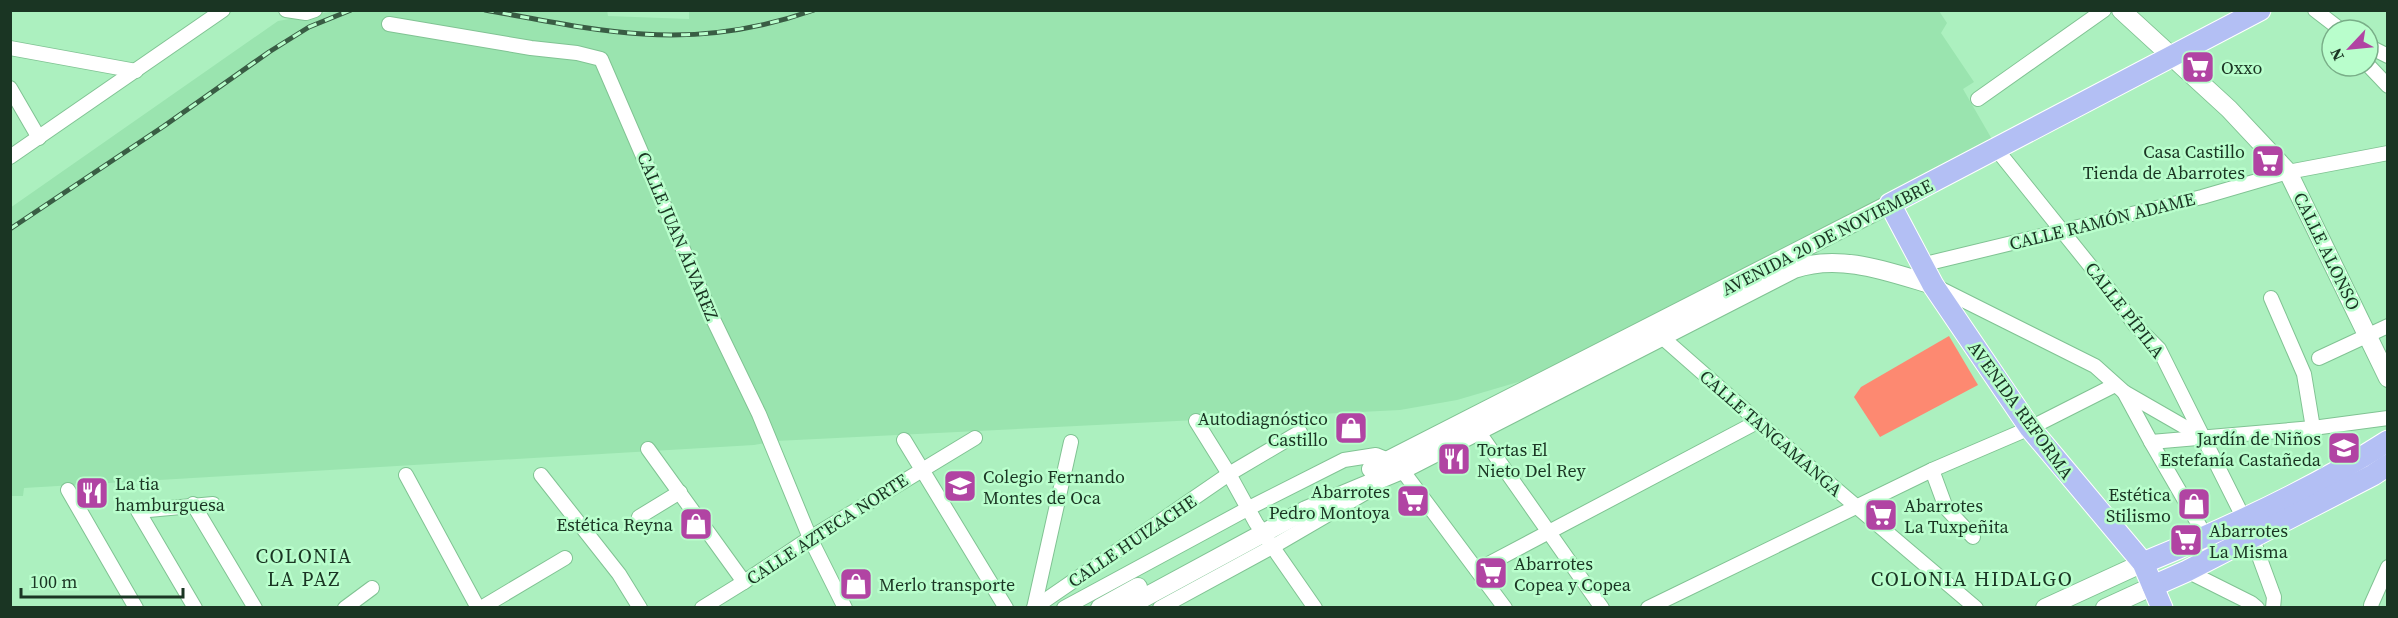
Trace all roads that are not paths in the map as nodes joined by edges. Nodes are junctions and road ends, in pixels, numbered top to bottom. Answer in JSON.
{"nodes":[{"id":1,"x":223,"y":10,"type":"edge"},
{"id":2,"x":286,"y":10,"type":"edge"},
{"id":3,"x":315,"y":10,"type":"edge"},
{"id":4,"x":2104,"y":10,"type":"edge"},
{"id":5,"x":2121,"y":10,"type":"edge"},
{"id":6,"x":2260,"y":10,"type":"edge"},
{"id":7,"x":389,"y":24,"type":"dead end"},
{"id":8,"x":10,"y":48,"type":"edge"},
{"id":9,"x":2170,"y":57,"type":"junction"},
{"id":10,"x":136,"y":71,"type":"junction"},
{"id":11,"x":10,"y":88,"type":"edge"},
{"id":12,"x":1978,"y":99,"type":"dead end"},
{"id":13,"x":39,"y":138,"type":"junction"},
{"id":14,"x":1997,"y":150,"type":"junction"},
{"id":15,"x":2388,"y":153,"type":"edge"},
{"id":16,"x":10,"y":157,"type":"edge"},
{"id":17,"x":2288,"y":172,"type":"junction"},
{"id":18,"x":1890,"y":204,"type":"junction"},
{"id":19,"x":2062,"y":232,"type":"junction"},
{"id":20,"x":1921,"y":265,"type":"junction"},
{"id":21,"x":1933,"y":285,"type":"junction"},
{"id":22,"x":2271,"y":298,"type":"dead end"},
{"id":23,"x":2388,"y":326,"type":"edge"},
{"id":24,"x":1656,"y":332,"type":"junction"},
{"id":25,"x":2368,"y":336,"type":"junction"},
{"id":26,"x":2319,"y":358,"type":"dead end"},
{"id":27,"x":2388,"y":378,"type":"edge"},
{"id":28,"x":2120,"y":388,"type":"junction"},
{"id":29,"x":2388,"y":418,"type":"edge"},
{"id":30,"x":1196,"y":421,"type":"dead end"},
{"id":31,"x":1757,"y":422,"type":"junction"},
{"id":32,"x":1474,"y":426,"type":"junction"},
{"id":33,"x":2030,"y":428,"type":"junction"},
{"id":34,"x":2313,"y":428,"type":"junction"},
{"id":35,"x":1300,"y":432,"type":"dead end"},
{"id":36,"x":975,"y":438,"type":"dead end"},
{"id":37,"x":2204,"y":438,"type":"junction"},
{"id":38,"x":904,"y":440,"type":"dead end"},
{"id":39,"x":2388,"y":441,"type":"edge"},
{"id":40,"x":1071,"y":442,"type":"dead end"},
{"id":41,"x":2151,"y":442,"type":"junction"},
{"id":42,"x":648,"y":449,"type":"dead end"},
{"id":43,"x":2388,"y":465,"type":"edge"},
{"id":44,"x":1393,"y":469,"type":"junction"},
{"id":45,"x":921,"y":470,"type":"junction"},
{"id":46,"x":1932,"y":470,"type":"junction"},
{"id":47,"x":1230,"y":474,"type":"junction"},
{"id":48,"x":406,"y":475,"type":"dead end"},
{"id":49,"x":541,"y":475,"type":"dead end"},
{"id":50,"x":68,"y":490,"type":"dead end"},
{"id":51,"x":680,"y":492,"type":"junction"},
{"id":52,"x":193,"y":504,"type":"junction"},
{"id":53,"x":213,"y":504,"type":"dead end"},
{"id":54,"x":1856,"y":507,"type":"junction"},
{"id":55,"x":639,"y":517,"type":"dead end"},
{"id":56,"x":1260,"y":527,"type":"junction"},
{"id":57,"x":2248,"y":528,"type":"junction"},
{"id":58,"x":1548,"y":532,"type":"junction"},
{"id":59,"x":1973,"y":537,"type":"dead end"},
{"id":60,"x":2206,"y":537,"type":"junction"},
{"id":61,"x":810,"y":538,"type":"junction"},
{"id":62,"x":566,"y":558,"type":"dead end"},
{"id":63,"x":2143,"y":563,"type":"junction"},
{"id":64,"x":2388,"y":567,"type":"edge"},
{"id":65,"x":1477,"y":570,"type":"junction"},
{"id":66,"x":2187,"y":571,"type":"junction"},
{"id":67,"x":744,"y":582,"type":"junction"},
{"id":68,"x":2153,"y":586,"type":"junction"},
{"id":69,"x":372,"y":588,"type":"dead end"},
{"id":70,"x":136,"y":608,"type":"edge"},
{"id":71,"x":195,"y":608,"type":"edge"},
{"id":72,"x":255,"y":608,"type":"edge"},
{"id":73,"x":345,"y":608,"type":"edge"},
{"id":74,"x":480,"y":608,"type":"edge"},
{"id":75,"x":640,"y":608,"type":"edge"},
{"id":76,"x":702,"y":608,"type":"edge"},
{"id":77,"x":845,"y":608,"type":"edge"},
{"id":78,"x":1006,"y":608,"type":"edge"},
{"id":79,"x":1034,"y":608,"type":"edge"},
{"id":80,"x":1064,"y":608,"type":"edge"},
{"id":81,"x":1100,"y":608,"type":"edge"},
{"id":82,"x":1125,"y":608,"type":"edge"},
{"id":83,"x":1160,"y":608,"type":"edge"},
{"id":84,"x":1315,"y":608,"type":"edge"},
{"id":85,"x":1505,"y":608,"type":"edge"},
{"id":86,"x":1602,"y":608,"type":"edge"},
{"id":87,"x":1648,"y":608,"type":"edge"},
{"id":88,"x":1976,"y":608,"type":"edge"},
{"id":89,"x":2045,"y":608,"type":"edge"},
{"id":90,"x":2105,"y":608,"type":"edge"},
{"id":91,"x":2162,"y":608,"type":"edge"},
{"id":92,"x":2257,"y":608,"type":"edge"},
{"id":93,"x":2273,"y":608,"type":"edge"},
{"id":94,"x":2372,"y":608,"type":"edge"}],
"edges":[{"from":1,"to":10,"type":"street"},
{"from":2,"to":3,"type":"street"},
{"from":4,"to":12,"type":"street"},
{"from":5,"to":9,"type":"main road","name":"CALLE ALONSO"},
{"from":6,"to":9,"type":"main road","name":"AVENIDA 20 DE NOVIEMBRE"},
{"from":7,"to":61,"type":"street","name":"CALLE JUAN ÁLVAREZ"},
{"from":8,"to":10,"type":"street"},
{"from":9,"to":14,"type":"main road","name":"AVENIDA 20 DE NOVIEMBRE"},
{"from":9,"to":17,"type":"main road","name":"CALLE ALONSO"},
{"from":10,"to":13,"type":"street"},
{"from":11,"to":13,"type":"street"},
{"from":13,"to":16,"type":"street"},
{"from":14,"to":18,"type":"main road","name":"AVENIDA 20 DE NOVIEMBRE"},
{"from":14,"to":19,"type":"street","name":"CALLE PÍPILA"},
{"from":15,"to":17,"type":"street","name":"CALLE RAMÓN ADAME"},
{"from":17,"to":19,"type":"street","name":"CALLE RAMÓN ADAME"},
{"from":17,"to":25,"type":"main road","name":"CALLE ALONSO"},
{"from":18,"to":20,"type":"main road","name":"AVENIDA REFORMA"},
{"from":18,"to":24,"type":"main road","name":"AVENIDA 20 DE NOVIEMBRE"},
{"from":19,"to":20,"type":"street","name":"CALLE RAMÓN ADAME"},
{"from":19,"to":37,"type":"street","name":"CALLE PÍPILA"},
{"from":20,"to":21,"type":"main road","name":"AVENIDA REFORMA"},
{"from":21,"to":24,"type":"main road","name":"AVENIDA 20 DE NOVIEMBRE"},
{"from":21,"to":28,"type":"street"},
{"from":21,"to":33,"type":"main road","name":"AVENIDA REFORMA"},
{"from":22,"to":34,"type":"street"},
{"from":23,"to":25,"type":"street"},
{"from":24,"to":31,"type":"street","name":"CALLE TANGAMANGA"},
{"from":24,"to":32,"type":"main road","name":"AVENIDA 20 DE NOVIEMBRE"},
{"from":25,"to":26,"type":"street"},
{"from":25,"to":27,"type":"main road","name":"CALLE ALONSO"},
{"from":28,"to":33,"type":"street"},
{"from":28,"to":37,"type":"street"},
{"from":28,"to":41,"type":"street"},
{"from":29,"to":34,"type":"street"},
{"from":30,"to":47,"type":"street"},
{"from":31,"to":54,"type":"street","name":"CALLE TANGAMANGA"},
{"from":31,"to":58,"type":"street"},
{"from":32,"to":44,"type":"main road","name":"AVENIDA 20 DE NOVIEMBRE"},
{"from":32,"to":58,"type":"street"},
{"from":33,"to":46,"type":"street"},
{"from":33,"to":63,"type":"main road","name":"AVENIDA REFORMA"},
{"from":34,"to":37,"type":"street"},
{"from":35,"to":47,"type":"street","name":"CALLE HUIZACHE"},
{"from":36,"to":45,"type":"street","name":"CALLE AZTECA NORTE"},
{"from":37,"to":41,"type":"street"},
{"from":37,"to":57,"type":"street","name":"CALLE PÍPILA"},
{"from":38,"to":45,"type":"street"},
{"from":39,"to":57,"type":"main road"},
{"from":40,"to":79,"type":"street"},
{"from":41,"to":60,"type":"street"},
{"from":42,"to":51,"type":"street"},
{"from":43,"to":57,"type":"main road"},
{"from":44,"to":56,"type":"main road","name":"AVENIDA 20 DE NOVIEMBRE"},
{"from":44,"to":56,"type":"street","name":"AVENIDA 20 DE NOVIEMBRE"},
{"from":44,"to":65,"type":"street"},
{"from":45,"to":61,"type":"street","name":"CALLE AZTECA NORTE"},
{"from":45,"to":78,"type":"street"},
{"from":46,"to":54,"type":"street"},
{"from":46,"to":59,"type":"street"},
{"from":47,"to":56,"type":"street"},
{"from":47,"to":79,"type":"street","name":"CALLE HUIZACHE"},
{"from":48,"to":74,"type":"street"},
{"from":49,"to":75,"type":"street"},
{"from":50,"to":70,"type":"street"},
{"from":51,"to":55,"type":"street"},
{"from":51,"to":67,"type":"street"},
{"from":52,"to":53,"type":"street"},
{"from":52,"to":71,"type":"street"},
{"from":52,"to":72,"type":"street"},
{"from":54,"to":87,"type":"street"},
{"from":54,"to":88,"type":"street","name":"CALLE TANGAMANGA"},
{"from":56,"to":80,"type":"street","name":"AVENIDA 20 DE NOVIEMBRE"},
{"from":56,"to":81,"type":"main road","name":"AVENIDA 20 DE NOVIEMBRE"},
{"from":56,"to":82,"type":"main road","name":"AVENIDA 20 DE NOVIEMBRE"},
{"from":56,"to":83,"type":"street","name":"AVENIDA 20 DE NOVIEMBRE"},
{"from":56,"to":84,"type":"street"},
{"from":57,"to":60,"type":"main road"},
{"from":57,"to":66,"type":"main road"},
{"from":57,"to":93,"type":"street","name":"CALLE PÍPILA"},
{"from":58,"to":65,"type":"street"},
{"from":58,"to":86,"type":"street"},
{"from":60,"to":63,"type":"main road"},
{"from":61,"to":67,"type":"street","name":"CALLE AZTECA NORTE"},
{"from":61,"to":77,"type":"street","name":"CALLE JUAN ÁLVAREZ"},
{"from":62,"to":74,"type":"street"},
{"from":63,"to":68,"type":"main road","name":"AVENIDA REFORMA"},
{"from":63,"to":89,"type":"main road"},
{"from":64,"to":94,"type":"street"},
{"from":65,"to":85,"type":"street"},
{"from":66,"to":68,"type":"main road"},
{"from":66,"to":92,"type":"street"},
{"from":67,"to":76,"type":"street","name":"CALLE AZTECA NORTE"},
{"from":68,"to":90,"type":"main road"},
{"from":68,"to":91,"type":"main road","name":"AVENIDA REFORMA"},
{"from":69,"to":73,"type":"street"}]}
